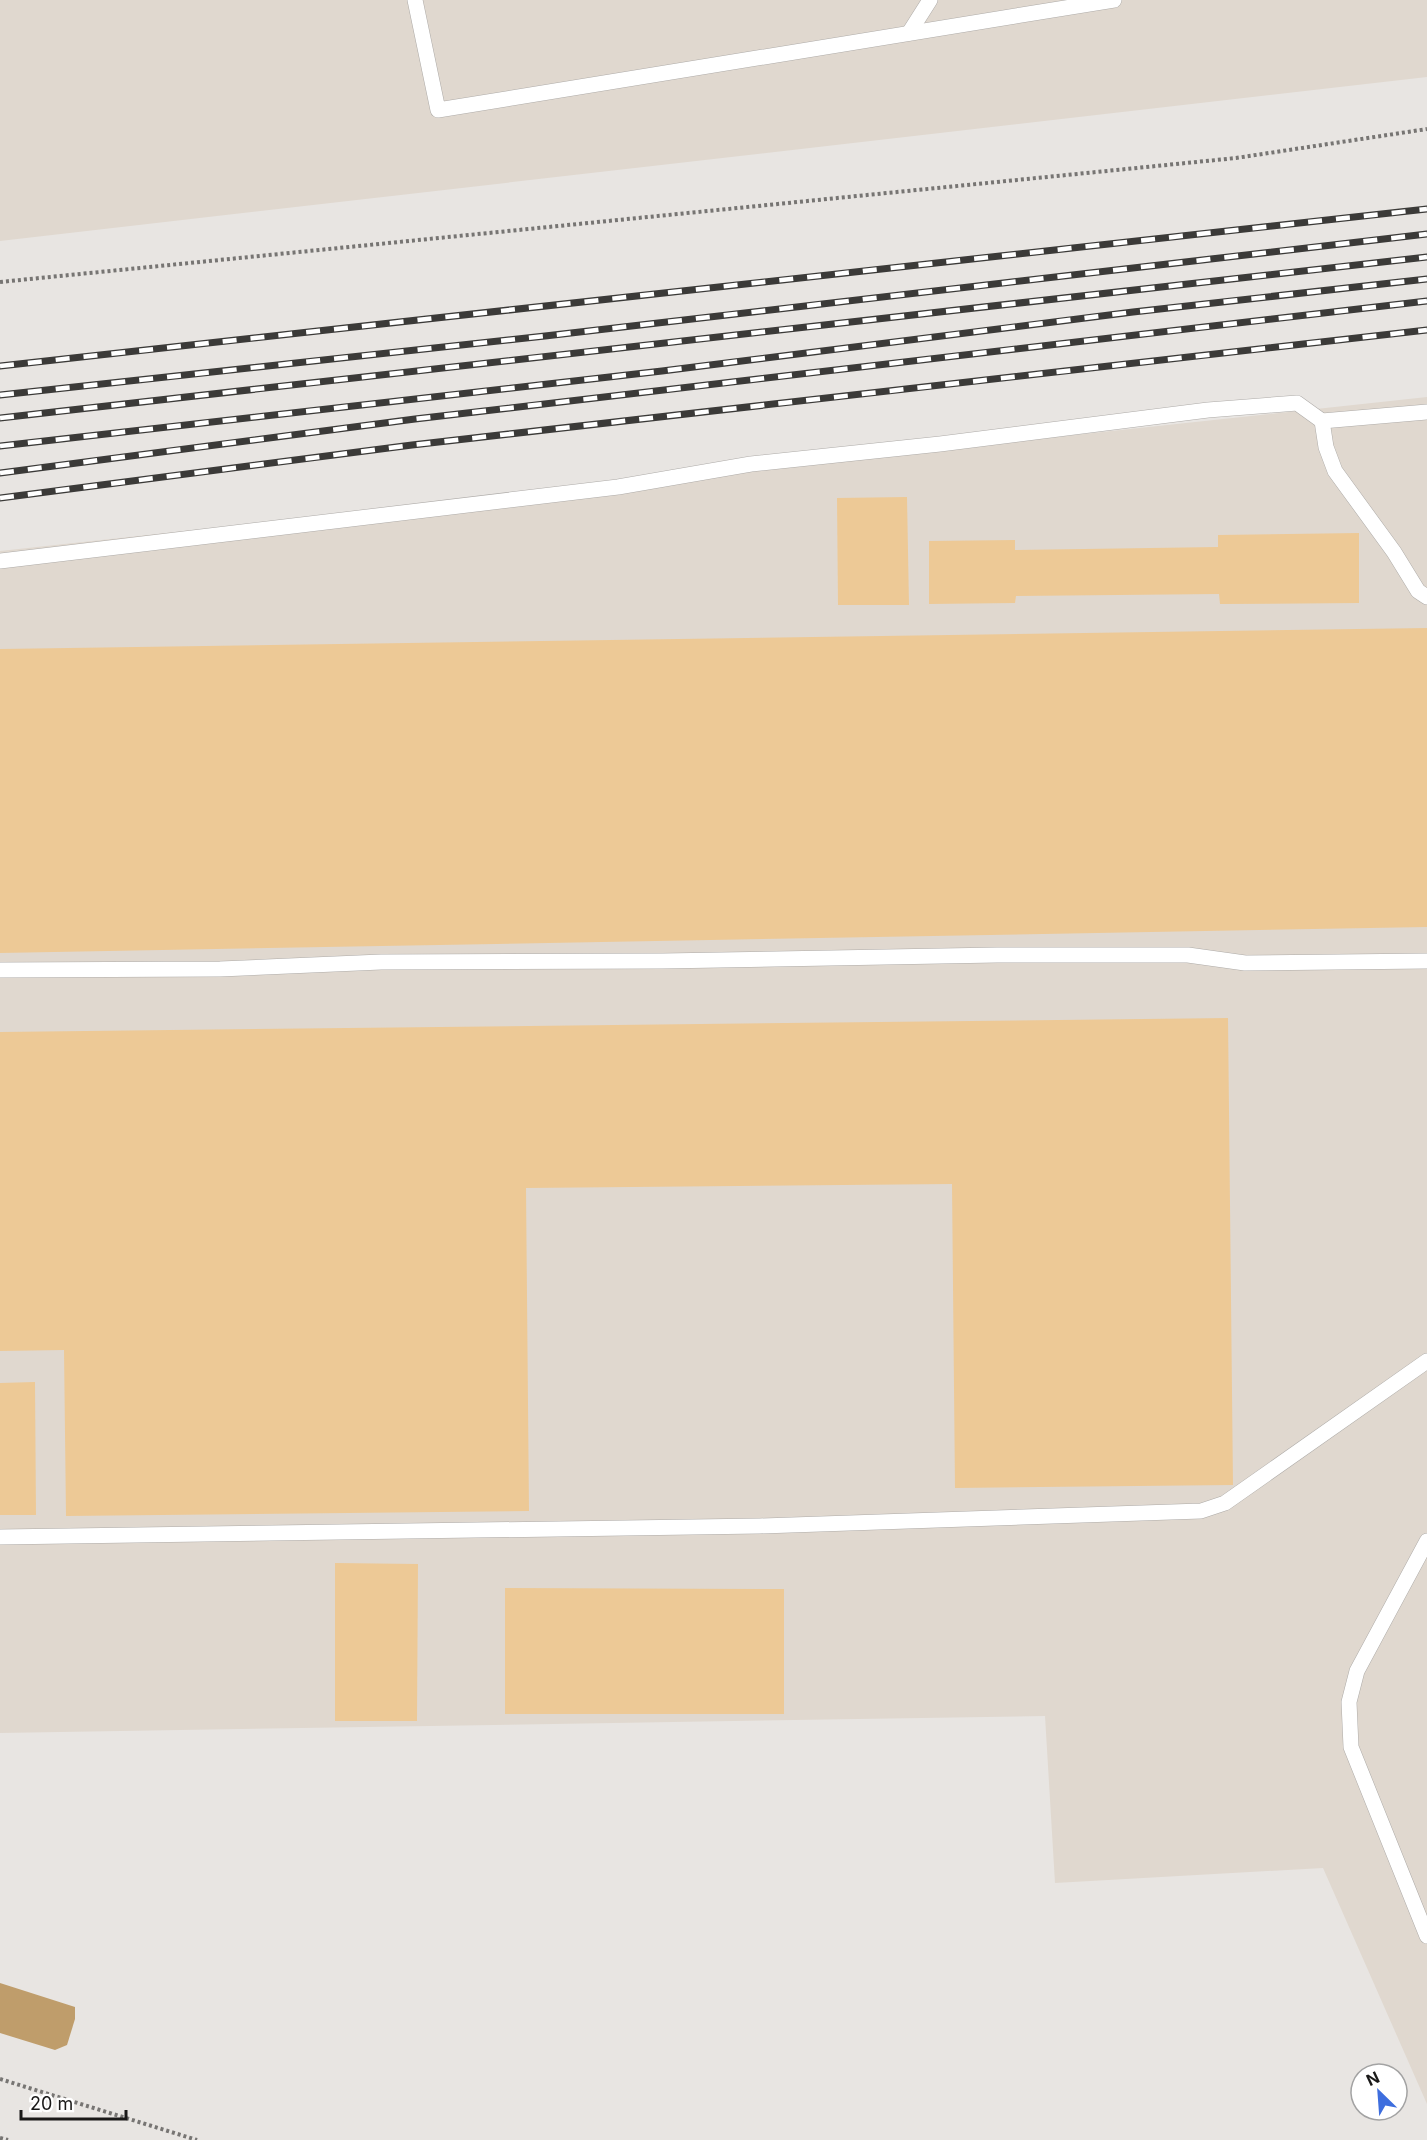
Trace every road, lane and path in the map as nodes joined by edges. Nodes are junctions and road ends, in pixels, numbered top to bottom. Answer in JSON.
{"nodes":[{"id":1,"x":416,"y":0,"type":"edge"},
{"id":2,"x":930,"y":0,"type":"edge"},
{"id":3,"x":1114,"y":0,"type":"edge"},
{"id":4,"x":909,"y":33,"type":"junction"},
{"id":5,"x":1427,"y":129,"type":"edge"},
{"id":6,"x":0,"y":282,"type":"edge"},
{"id":7,"x":1427,"y":412,"type":"edge"},
{"id":8,"x":1322,"y":421,"type":"junction"},
{"id":9,"x":0,"y":561,"type":"edge"},
{"id":10,"x":1427,"y":597,"type":"edge"},
{"id":11,"x":1427,"y":961,"type":"edge"},
{"id":12,"x":0,"y":970,"type":"edge"},
{"id":13,"x":1427,"y":1361,"type":"edge"},
{"id":14,"x":0,"y":1537,"type":"edge"},
{"id":15,"x":1427,"y":1541,"type":"edge"},
{"id":16,"x":1427,"y":1936,"type":"edge"},
{"id":17,"x":0,"y":2079,"type":"edge"},
{"id":18,"x":0,"y":2138,"type":"edge"},
{"id":19,"x":8,"y":2140,"type":"edge"},
{"id":20,"x":197,"y":2140,"type":"edge"}],
"edges":[{"from":1,"to":4,"type":"lane"},
{"from":2,"to":4,"type":"lane"},
{"from":3,"to":4,"type":"lane"},
{"from":5,"to":6,"type":"path"},
{"from":7,"to":8,"type":"lane"},
{"from":8,"to":9,"type":"lane"},
{"from":8,"to":10,"type":"lane"},
{"from":11,"to":12,"type":"lane"},
{"from":13,"to":14,"type":"lane"},
{"from":15,"to":16,"type":"lane"},
{"from":17,"to":20,"type":"path"},
{"from":18,"to":19,"type":"path"}]}
